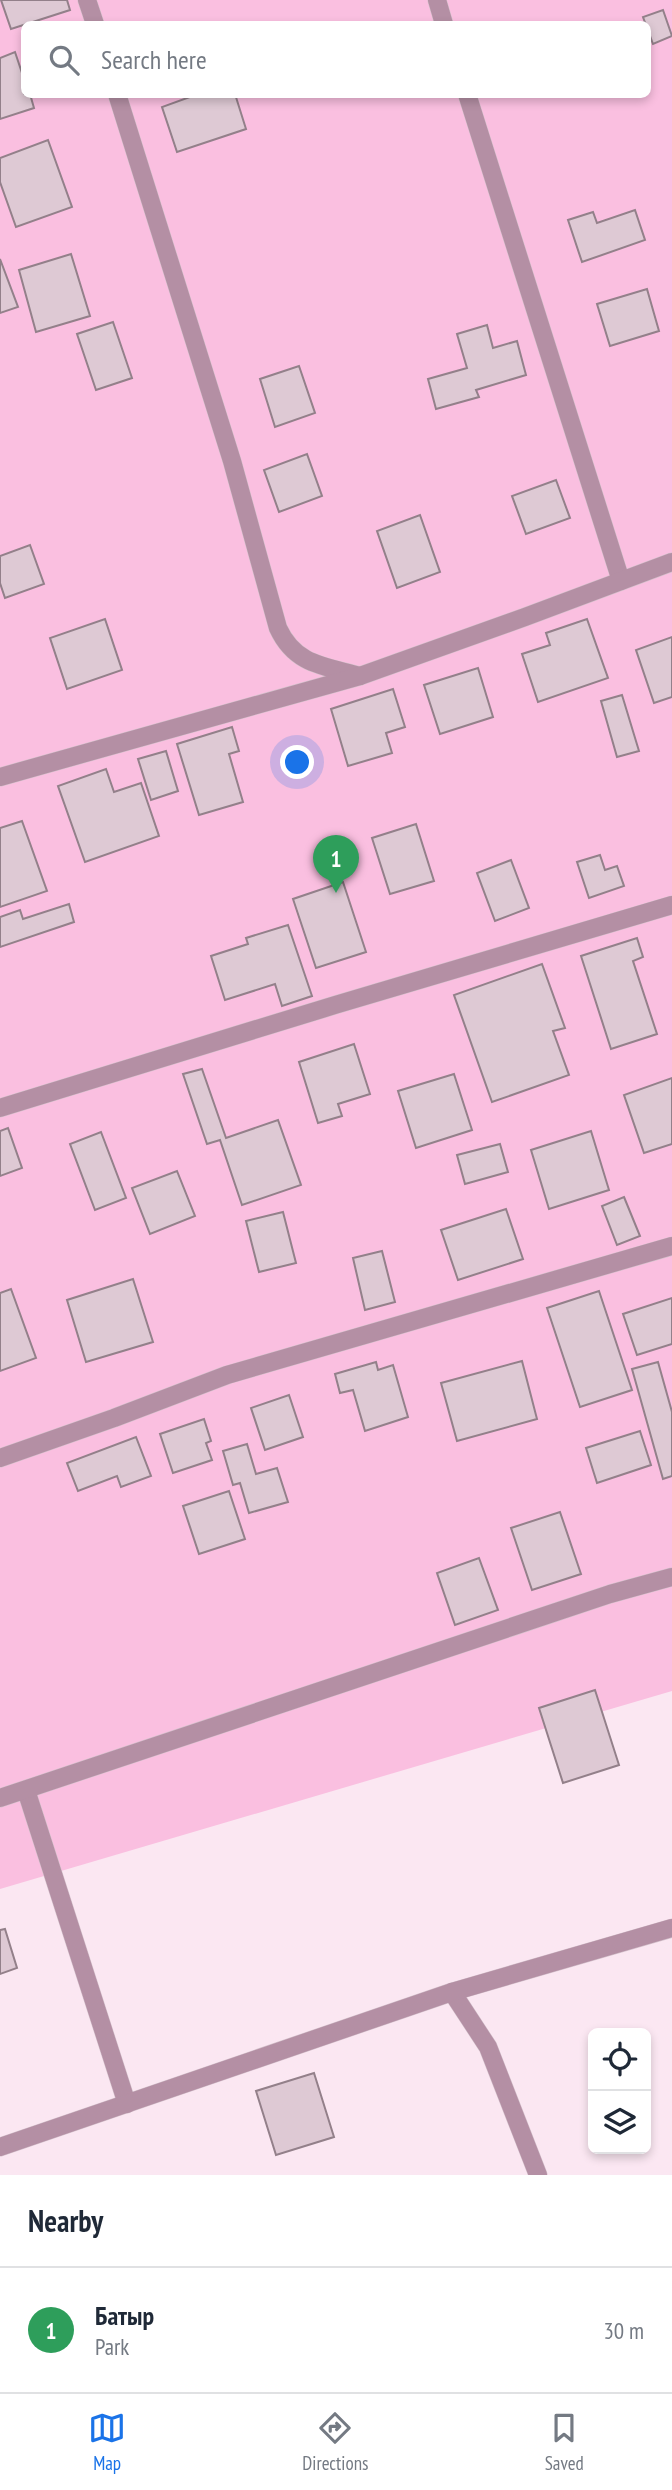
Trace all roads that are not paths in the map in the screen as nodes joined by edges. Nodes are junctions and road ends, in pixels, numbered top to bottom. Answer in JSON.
{"nodes":[{"id":1,"x":87,"y":0,"type":"edge"},
{"id":2,"x":437,"y":0,"type":"edge"},
{"id":3,"x":93,"y":21,"type":"edge"},
{"id":4,"x":443,"y":21,"type":"edge"},
{"id":5,"x":118,"y":98,"type":"edge"},
{"id":6,"x":468,"y":98,"type":"edge"},
{"id":7,"x":672,"y":562,"type":"edge"},
{"id":8,"x":621,"y":581,"type":"junction"},
{"id":9,"x":360,"y":676,"type":"junction"},
{"id":10,"x":0,"y":777,"type":"edge"},
{"id":11,"x":672,"y":905,"type":"edge"},
{"id":12,"x":0,"y":1108,"type":"edge"},
{"id":13,"x":672,"y":1247,"type":"edge"},
{"id":14,"x":0,"y":1458,"type":"edge"},
{"id":15,"x":672,"y":1577,"type":"edge"},
{"id":16,"x":26,"y":1790,"type":"junction"},
{"id":17,"x":0,"y":1798,"type":"edge"},
{"id":18,"x":672,"y":1928,"type":"edge"},
{"id":19,"x":452,"y":1992,"type":"junction"},
{"id":20,"x":127,"y":2104,"type":"junction"},
{"id":21,"x":0,"y":2147,"type":"edge"},
{"id":22,"x":538,"y":2175,"type":"edge"}],
"edges":[{"from":1,"to":3,"type":"street"},
{"from":2,"to":4,"type":"street"},
{"from":5,"to":9,"type":"street"},
{"from":6,"to":8,"type":"street"},
{"from":7,"to":8,"type":"street"},
{"from":8,"to":9,"type":"street"},
{"from":9,"to":10,"type":"street"},
{"from":11,"to":12,"type":"street"},
{"from":13,"to":14,"type":"street"},
{"from":15,"to":16,"type":"street"},
{"from":16,"to":17,"type":"street"},
{"from":16,"to":20,"type":"street"},
{"from":18,"to":19,"type":"street"},
{"from":19,"to":20,"type":"street"},
{"from":19,"to":22,"type":"street"},
{"from":20,"to":21,"type":"street"}]}
